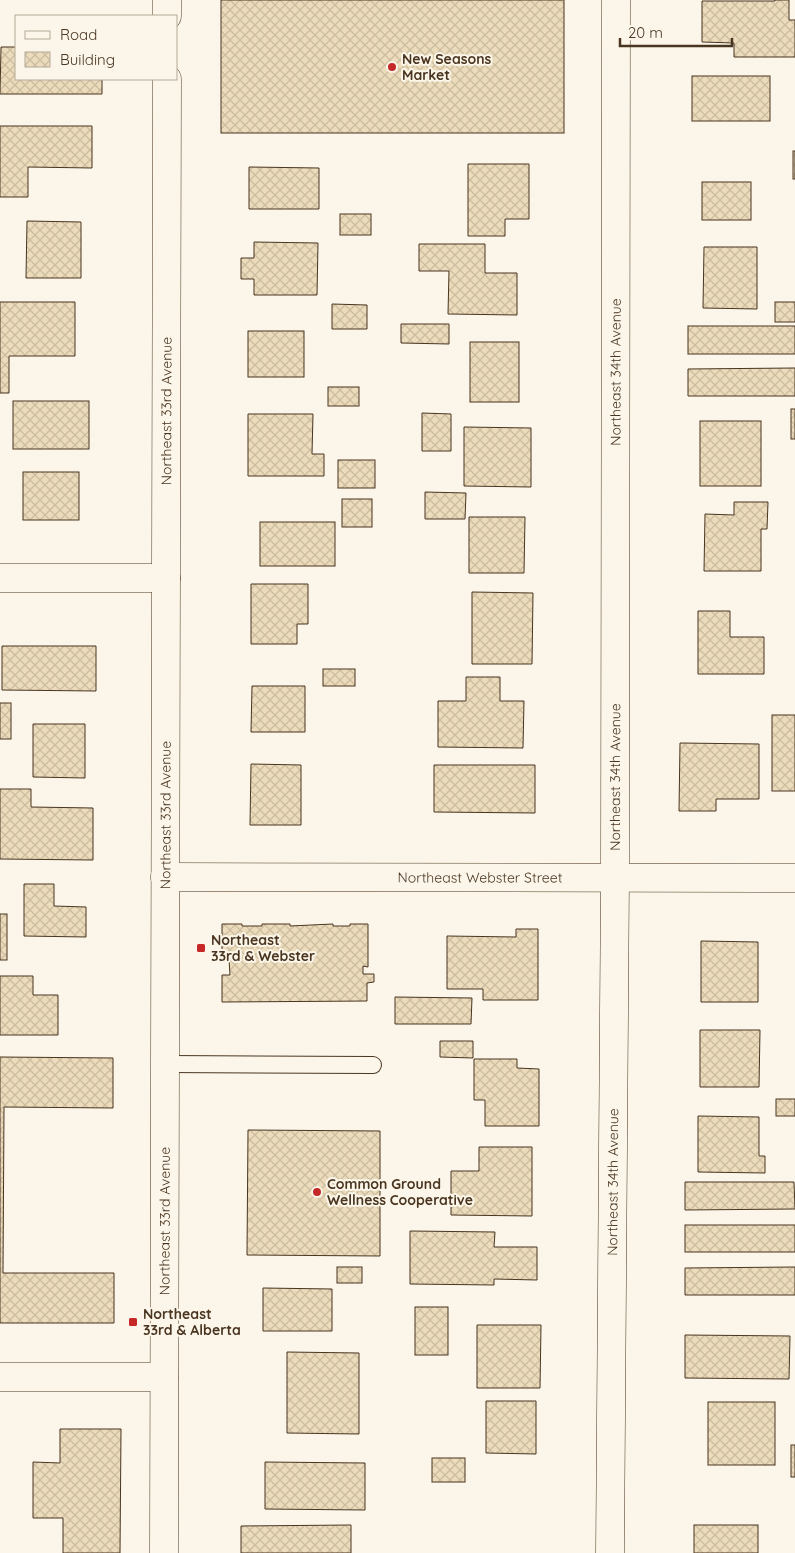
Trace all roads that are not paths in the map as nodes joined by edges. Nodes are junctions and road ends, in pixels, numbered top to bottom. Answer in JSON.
{"nodes":[{"id":1,"x":167,"y":0,"type":"edge"},
{"id":2,"x":616,"y":0,"type":"edge"},
{"id":3,"x":167,"y":15,"type":"edge"},
{"id":4,"x":166,"y":80,"type":"edge"},
{"id":5,"x":0,"y":578,"type":"edge"},
{"id":6,"x":166,"y":578,"type":"junction"},
{"id":7,"x":165,"y":877,"type":"junction"},
{"id":8,"x":795,"y":878,"type":"edge"},
{"id":9,"x":615,"y":879,"type":"junction"},
{"id":10,"x":165,"y":1064,"type":"junction"},
{"id":11,"x":373,"y":1065,"type":"dead end"},
{"id":12,"x":0,"y":1377,"type":"edge"},
{"id":13,"x":164,"y":1377,"type":"junction"},
{"id":14,"x":164,"y":1553,"type":"edge"},
{"id":15,"x":610,"y":1553,"type":"edge"}],
"edges":[{"from":1,"to":3,"type":"street"},
{"from":2,"to":9,"type":"street","name":"Northeast 34th Avenue"},
{"from":4,"to":6,"type":"street","name":"Northeast 33rd Avenue"},
{"from":5,"to":6,"type":"street"},
{"from":6,"to":7,"type":"street","name":"Northeast 33rd Avenue"},
{"from":7,"to":9,"type":"street","name":"Northeast Webster Street"},
{"from":7,"to":10,"type":"street","name":"Northeast 33rd Avenue"},
{"from":8,"to":9,"type":"street","name":"Northeast Webster Street"},
{"from":9,"to":15,"type":"street","name":"Northeast 34th Avenue"},
{"from":10,"to":11,"type":"lane"},
{"from":10,"to":13,"type":"street","name":"Northeast 33rd Avenue"},
{"from":12,"to":13,"type":"street"},
{"from":13,"to":14,"type":"street","name":"Northeast 33rd Avenue"}]}
